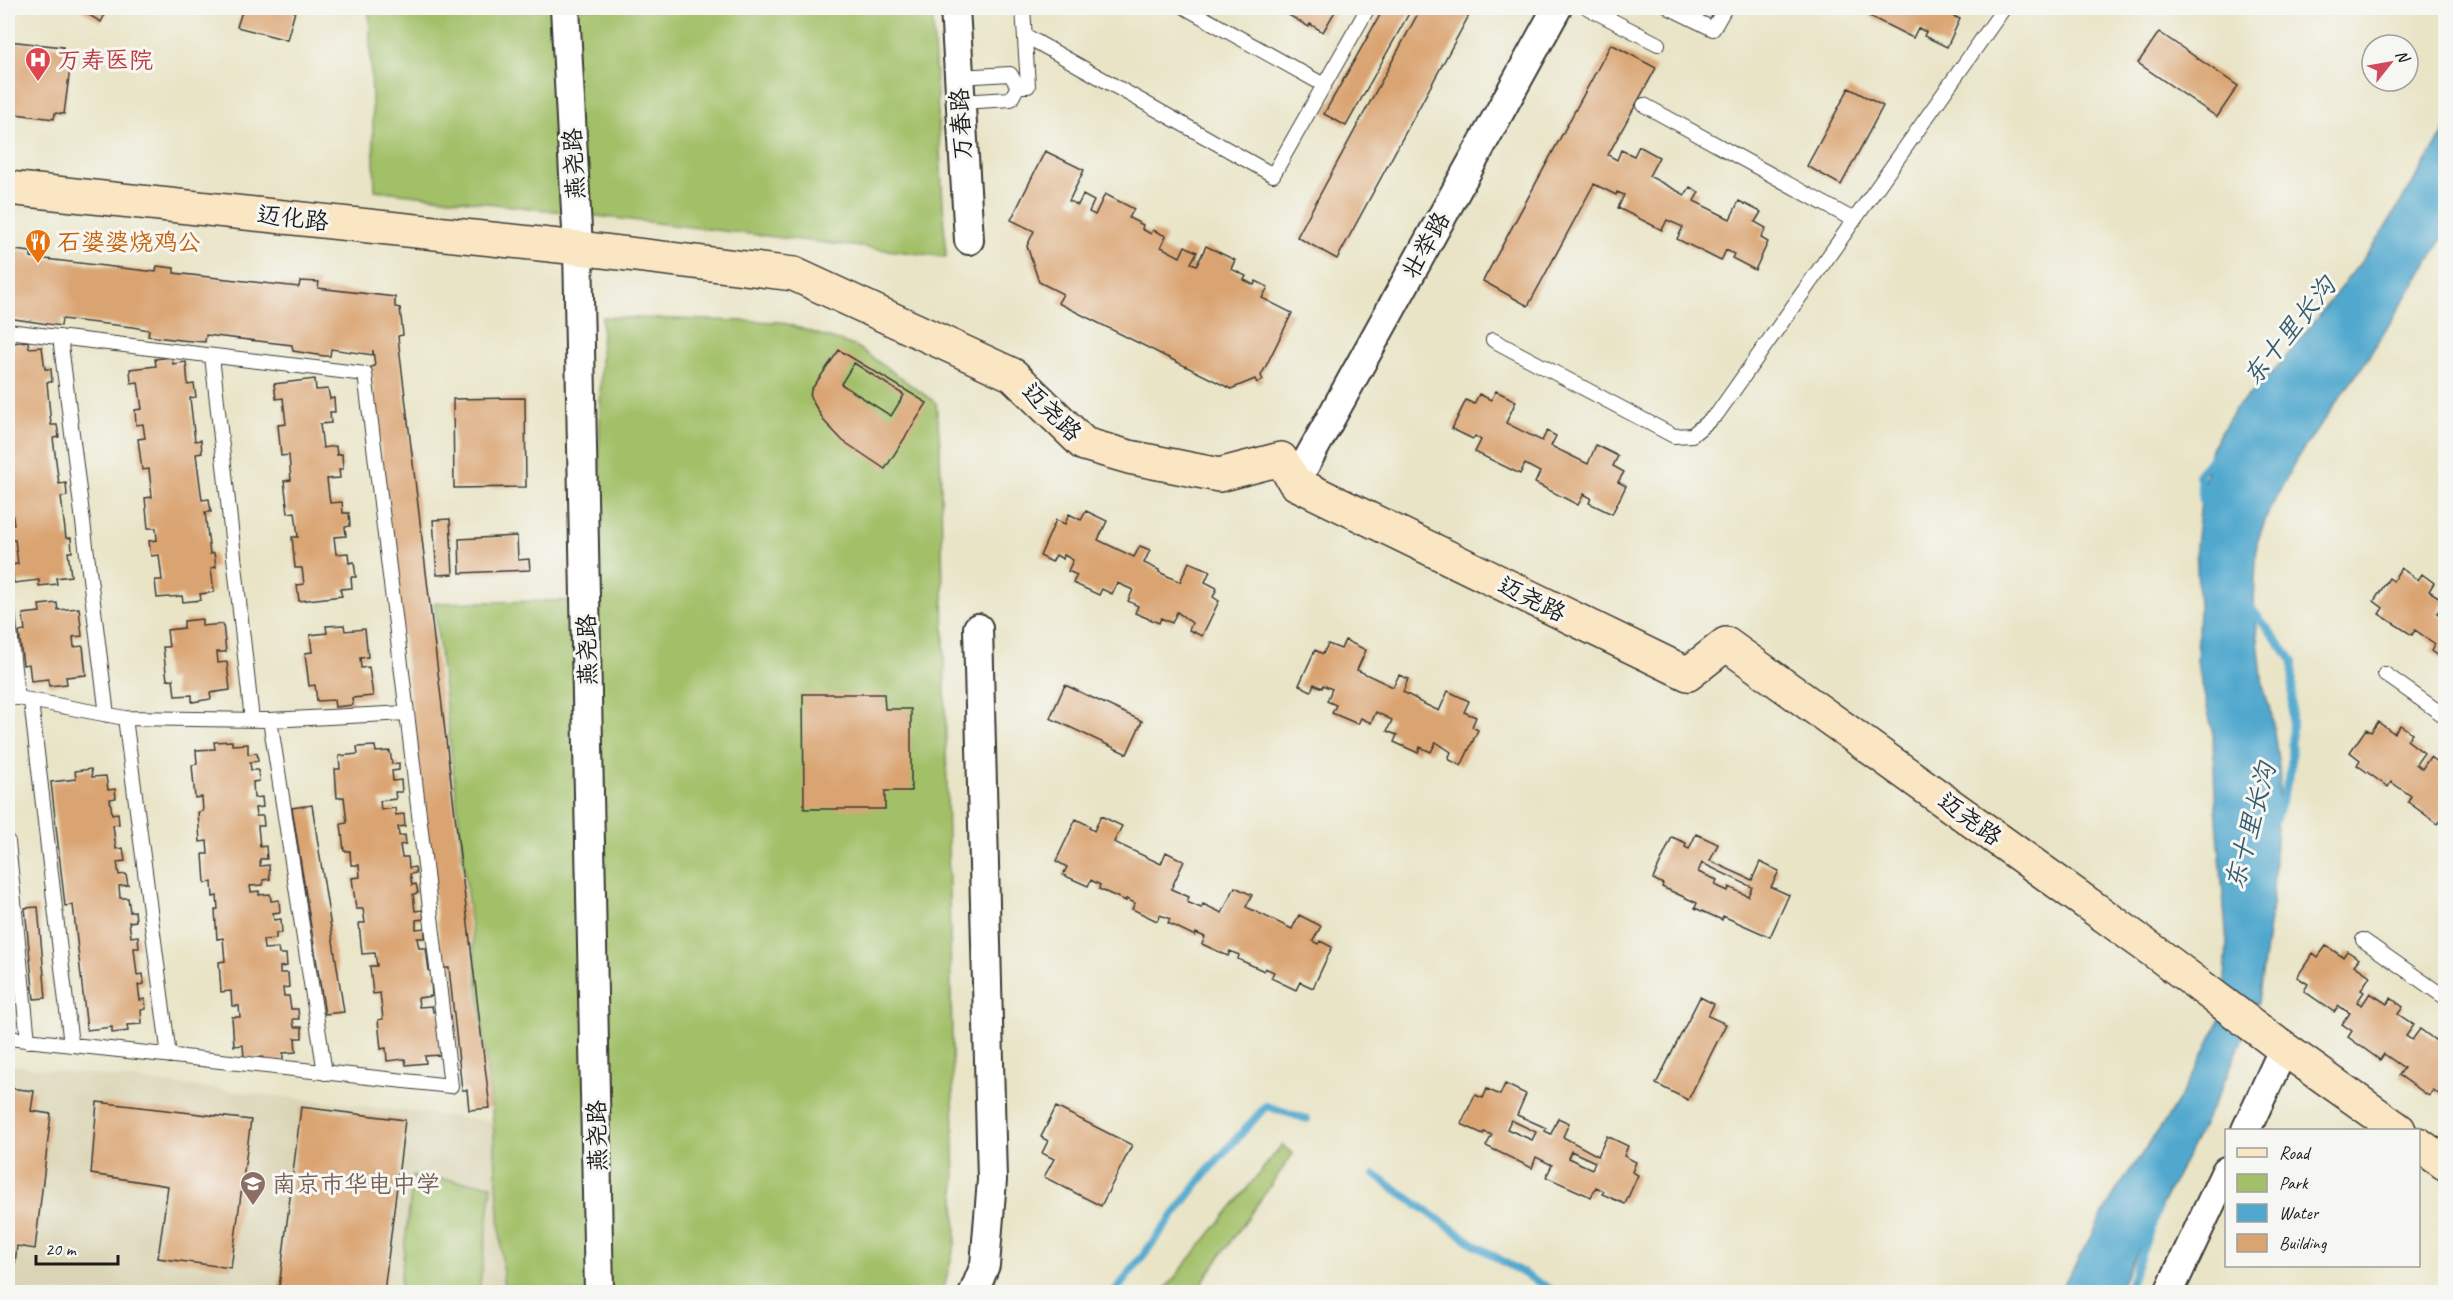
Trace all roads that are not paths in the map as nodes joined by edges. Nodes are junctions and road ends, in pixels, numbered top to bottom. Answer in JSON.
{"nodes":[{"id":1,"x":565,"y":8,"type":"edge"},
{"id":2,"x":955,"y":8,"type":"edge"},
{"id":3,"x":1023,"y":8,"type":"edge"},
{"id":4,"x":1186,"y":8,"type":"edge"},
{"id":5,"x":1368,"y":8,"type":"edge"},
{"id":6,"x":1557,"y":8,"type":"edge"},
{"id":7,"x":1587,"y":8,"type":"edge"},
{"id":8,"x":1670,"y":8,"type":"edge"},
{"id":9,"x":1725,"y":8,"type":"edge"},
{"id":10,"x":2004,"y":8,"type":"edge"},
{"id":11,"x":1026,"y":36,"type":"junction"},
{"id":12,"x":1659,"y":44,"type":"dead end"},
{"id":13,"x":1324,"y":85,"type":"junction"},
{"id":14,"x":1018,"y":86,"type":"junction"},
{"id":15,"x":959,"y":89,"type":"junction"},
{"id":16,"x":1644,"y":105,"type":"dead end"},
{"id":17,"x":8,"y":188,"type":"edge"},
{"id":18,"x":1852,"y":219,"type":"junction"},
{"id":19,"x":969,"y":240,"type":"dead end"},
{"id":20,"x":579,"y":248,"type":"junction"},
{"id":21,"x":8,"y":331,"type":"edge"},
{"id":22,"x":60,"y":337,"type":"junction"},
{"id":23,"x":1493,"y":340,"type":"dead end"},
{"id":24,"x":212,"y":356,"type":"junction"},
{"id":25,"x":1295,"y":483,"type":"junction"},
{"id":26,"x":8,"y":611,"type":"edge"},
{"id":27,"x":978,"y":628,"type":"dead end"},
{"id":28,"x":2385,"y":674,"type":"dead end"},
{"id":29,"x":18,"y":698,"type":"edge"},
{"id":30,"x":407,"y":713,"type":"junction"},
{"id":31,"x":107,"y":715,"type":"junction"},
{"id":32,"x":2445,"y":717,"type":"edge"},
{"id":33,"x":125,"y":718,"type":"junction"},
{"id":34,"x":252,"y":720,"type":"junction"},
{"id":35,"x":270,"y":720,"type":"junction"},
{"id":36,"x":8,"y":842,"type":"edge"},
{"id":37,"x":2363,"y":940,"type":"dead end"},
{"id":38,"x":2445,"y":998,"type":"edge"},
{"id":39,"x":8,"y":1038,"type":"edge"},
{"id":40,"x":28,"y":1041,"type":"junction"},
{"id":41,"x":71,"y":1045,"type":"junction"},
{"id":42,"x":2280,"y":1046,"type":"junction"},
{"id":43,"x":169,"y":1056,"type":"junction"},
{"id":44,"x":325,"y":1072,"type":"junction"},
{"id":45,"x":2247,"y":1129,"type":"edge"},
{"id":46,"x":2396,"y":1129,"type":"edge"},
{"id":47,"x":2420,"y":1145,"type":"edge"},
{"id":48,"x":2445,"y":1164,"type":"edge"},
{"id":49,"x":2225,"y":1173,"type":"edge"},
{"id":50,"x":599,"y":1293,"type":"edge"},
{"id":51,"x":974,"y":1293,"type":"edge"},
{"id":52,"x":2169,"y":1293,"type":"edge"}],
"edges":[{"from":1,"to":20,"type":"street","name":"燕尧路"},
{"from":2,"to":15,"type":"street","name":"万春路"},
{"from":3,"to":11,"type":"lane"},
{"from":4,"to":13,"type":"lane"},
{"from":5,"to":13,"type":"lane"},
{"from":6,"to":25,"type":"street","name":"壮举路"},
{"from":7,"to":12,"type":"lane"},
{"from":8,"to":9,"type":"lane"},
{"from":10,"to":18,"type":"lane"},
{"from":11,"to":13,"type":"lane"},
{"from":11,"to":14,"type":"lane"},
{"from":14,"to":15,"type":"lane"},
{"from":14,"to":15,"type":"lane"},
{"from":15,"to":19,"type":"street","name":"万春路"},
{"from":16,"to":18,"type":"lane"},
{"from":17,"to":20,"type":"street","name":"迈化路"},
{"from":18,"to":23,"type":"lane"},
{"from":20,"to":25,"type":"street","name":"迈尧路"},
{"from":20,"to":50,"type":"street","name":"燕尧路"},
{"from":21,"to":22,"type":"lane"},
{"from":22,"to":24,"type":"lane"},
{"from":22,"to":31,"type":"lane"},
{"from":24,"to":30,"type":"lane"},
{"from":24,"to":34,"type":"lane"},
{"from":25,"to":42,"type":"street","name":"迈尧路"},
{"from":26,"to":29,"type":"lane"},
{"from":27,"to":51,"type":"street"},
{"from":28,"to":32,"type":"lane"},
{"from":29,"to":31,"type":"lane"},
{"from":29,"to":41,"type":"lane"},
{"from":30,"to":35,"type":"lane"},
{"from":30,"to":44,"type":"lane"},
{"from":31,"to":33,"type":"lane"},
{"from":33,"to":34,"type":"lane"},
{"from":33,"to":43,"type":"lane"},
{"from":34,"to":35,"type":"lane"},
{"from":35,"to":44,"type":"lane"},
{"from":36,"to":40,"type":"lane"},
{"from":37,"to":38,"type":"lane"},
{"from":39,"to":40,"type":"lane"},
{"from":40,"to":41,"type":"lane"},
{"from":41,"to":43,"type":"lane"},
{"from":42,"to":45,"type":"street"},
{"from":42,"to":46,"type":"street","name":"迈尧路"},
{"from":43,"to":44,"type":"lane"},
{"from":47,"to":48,"type":"street"},
{"from":49,"to":52,"type":"street"}]}
